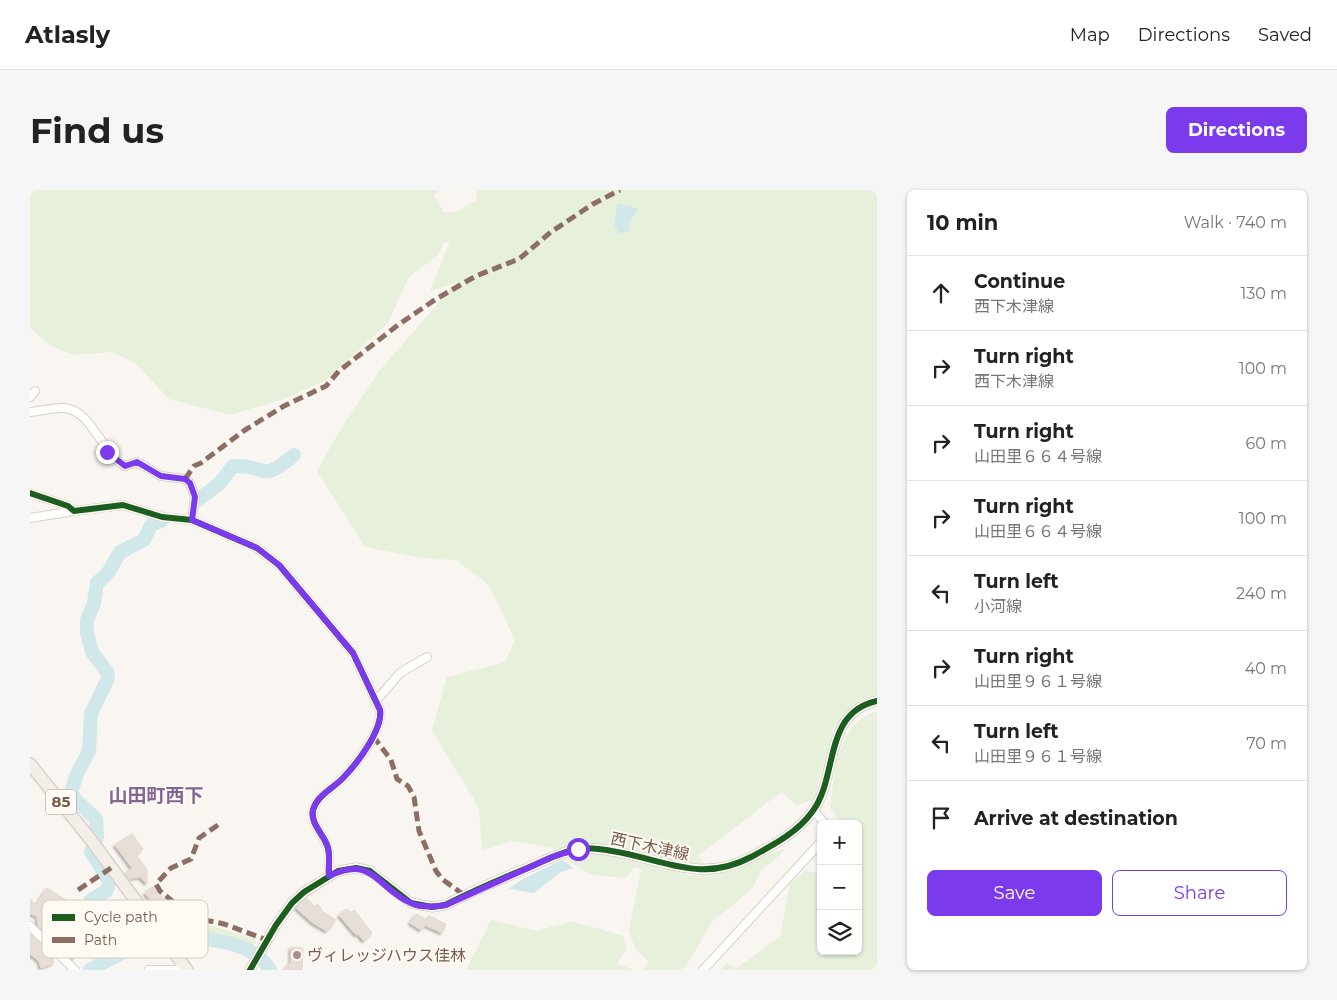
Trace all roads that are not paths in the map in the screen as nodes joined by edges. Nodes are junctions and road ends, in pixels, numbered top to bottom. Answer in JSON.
{"nodes":[{"id":1,"x":30,"y":412,"type":"edge"},
{"id":2,"x":30,"y":493,"type":"edge"},
{"id":3,"x":74,"y":511,"type":"junction"},
{"id":4,"x":30,"y":518,"type":"edge"},
{"id":5,"x":192,"y":520,"type":"junction"},
{"id":6,"x":427,"y":657,"type":"dead end"},
{"id":7,"x":877,"y":700,"type":"edge"},
{"id":8,"x":376,"y":702,"type":"junction"},
{"id":9,"x":30,"y":764,"type":"edge"},
{"id":10,"x":814,"y":811,"type":"junction"},
{"id":11,"x":822,"y":820,"type":"edge"},
{"id":12,"x":817,"y":846,"type":"edge"},
{"id":13,"x":329,"y":876,"type":"junction"},
{"id":14,"x":135,"y":900,"type":"edge"},
{"id":15,"x":30,"y":926,"type":"edge"},
{"id":16,"x":42,"y":937,"type":"edge"},
{"id":17,"x":64,"y":958,"type":"edge"},
{"id":18,"x":184,"y":968,"type":"edge"},
{"id":19,"x":75,"y":970,"type":"edge"},
{"id":20,"x":149,"y":970,"type":"edge"},
{"id":21,"x":250,"y":970,"type":"edge"},
{"id":22,"x":703,"y":970,"type":"edge"}],
"edges":[{"from":1,"to":5,"type":"street"},
{"from":2,"to":3,"type":"street"},
{"from":3,"to":4,"type":"street"},
{"from":3,"to":5,"type":"street"},
{"from":5,"to":8,"type":"street"},
{"from":6,"to":8,"type":"street"},
{"from":7,"to":10,"type":"street","name":"西下木津線"},
{"from":8,"to":13,"type":"street"},
{"from":9,"to":14,"type":"main road","number":"85"},
{"from":10,"to":11,"type":"street"},
{"from":10,"to":13,"type":"street","name":"西下木津線"},
{"from":12,"to":22,"type":"street"},
{"from":13,"to":21,"type":"street","name":"西下木津線"},
{"from":15,"to":16,"type":"street"},
{"from":17,"to":19,"type":"street"},
{"from":18,"to":20,"type":"street"}]}
